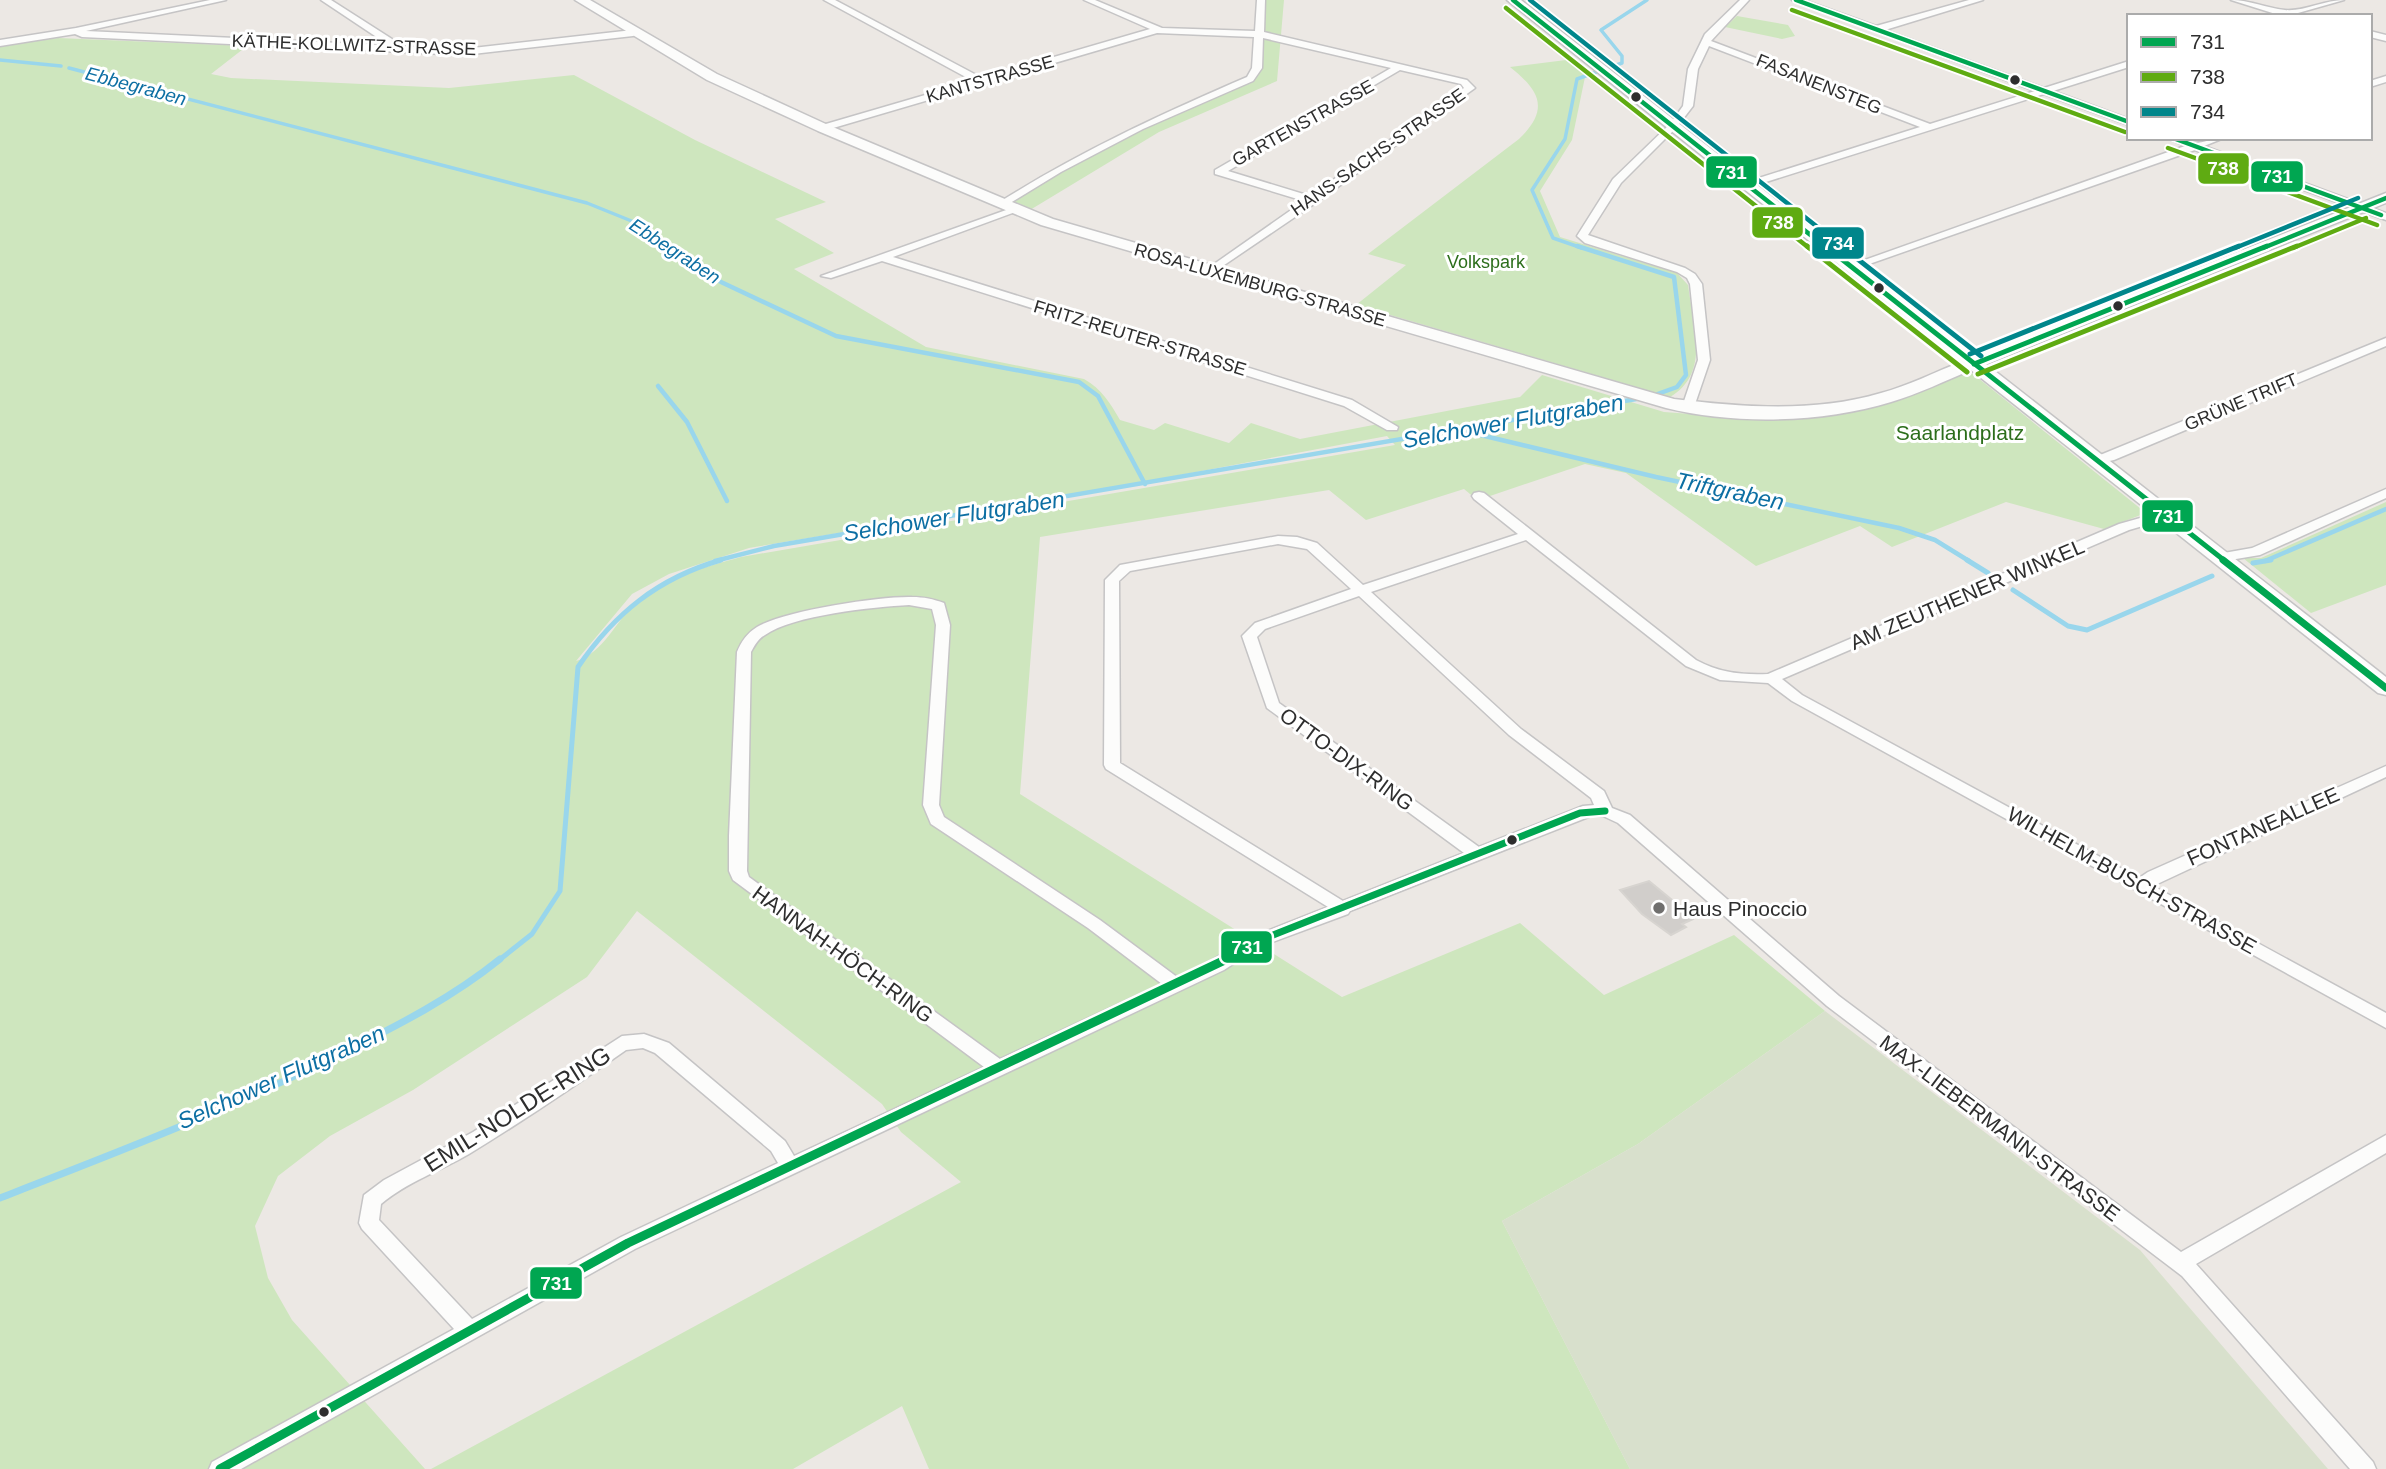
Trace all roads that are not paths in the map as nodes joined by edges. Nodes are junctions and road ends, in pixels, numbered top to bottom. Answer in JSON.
{"nodes":[{"id":1,"x":222,"y":0,"type":"edge"},
{"id":2,"x":325,"y":0,"type":"edge"},
{"id":3,"x":581,"y":0,"type":"edge"},
{"id":4,"x":828,"y":0,"type":"edge"},
{"id":5,"x":1088,"y":0,"type":"edge"},
{"id":6,"x":1261,"y":0,"type":"edge"},
{"id":7,"x":1513,"y":0,"type":"edge"},
{"id":8,"x":1745,"y":0,"type":"edge"},
{"id":9,"x":1796,"y":0,"type":"edge"},
{"id":10,"x":1979,"y":0,"type":"edge"},
{"id":11,"x":2235,"y":0,"type":"edge"},
{"id":12,"x":2340,"y":0,"type":"edge"},
{"id":13,"x":2283,"y":14,"type":"edge"},
{"id":14,"x":1877,"y":29,"type":"junction"},
{"id":15,"x":1157,"y":30,"type":"junction"},
{"id":16,"x":76,"y":31,"type":"junction"},
{"id":17,"x":633,"y":33,"type":"junction"},
{"id":18,"x":1259,"y":34,"type":"junction"},
{"id":19,"x":1707,"y":42,"type":"junction"},
{"id":20,"x":0,"y":43,"type":"edge"},
{"id":21,"x":384,"y":49,"type":"junction"},
{"id":22,"x":2127,"y":65,"type":"edge"},
{"id":23,"x":1400,"y":66,"type":"junction"},
{"id":24,"x":980,"y":81,"type":"junction"},
{"id":25,"x":2045,"y":91,"type":"junction"},
{"id":26,"x":2127,"y":121,"type":"edge"},
{"id":27,"x":1673,"y":126,"type":"junction"},
{"id":28,"x":823,"y":128,"type":"junction"},
{"id":29,"x":1931,"y":128,"type":"junction"},
{"id":30,"x":2177,"y":140,"type":"edge"},
{"id":31,"x":2215,"y":140,"type":"edge"},
{"id":32,"x":2196,"y":147,"type":"junction"},
{"id":33,"x":1746,"y":185,"type":"junction"},
{"id":34,"x":2386,"y":198,"type":"edge"},
{"id":35,"x":1313,"y":200,"type":"junction"},
{"id":36,"x":1008,"y":208,"type":"junction"},
{"id":37,"x":2362,"y":208,"type":"junction"},
{"id":38,"x":2386,"y":217,"type":"edge"},
{"id":39,"x":885,"y":258,"type":"junction"},
{"id":40,"x":1851,"y":267,"type":"junction"},
{"id":41,"x":1211,"y":271,"type":"junction"},
{"id":42,"x":827,"y":276,"type":"dead end"},
{"id":43,"x":2386,"y":342,"type":"edge"},
{"id":44,"x":1974,"y":364,"type":"junction"},
{"id":45,"x":1688,"y":407,"type":"junction"},
{"id":46,"x":1391,"y":427,"type":"dead end"},
{"id":47,"x":2095,"y":460,"type":"junction"},
{"id":48,"x":2386,"y":493,"type":"edge"},
{"id":49,"x":1479,"y":496,"type":"dead end"},
{"id":50,"x":2165,"y":515,"type":"junction"},
{"id":51,"x":1528,"y":536,"type":"junction"},
{"id":52,"x":2218,"y":558,"type":"junction"},
{"id":53,"x":1361,"y":591,"type":"junction"},
{"id":54,"x":1771,"y":678,"type":"junction"},
{"id":55,"x":2386,"y":688,"type":"edge"},
{"id":56,"x":2386,"y":771,"type":"edge"},
{"id":57,"x":1605,"y":811,"type":"junction"},
{"id":58,"x":1478,"y":855,"type":"junction"},
{"id":59,"x":2142,"y":886,"type":"junction"},
{"id":60,"x":1342,"y":910,"type":"junction"},
{"id":61,"x":1176,"y":985,"type":"junction"},
{"id":62,"x":2386,"y":1021,"type":"edge"},
{"id":63,"x":997,"y":1067,"type":"junction"},
{"id":64,"x":2386,"y":1143,"type":"edge"},
{"id":65,"x":789,"y":1165,"type":"junction"},
{"id":66,"x":2180,"y":1263,"type":"junction"},
{"id":67,"x":468,"y":1329,"type":"junction"},
{"id":68,"x":220,"y":1469,"type":"edge"},
{"id":69,"x":2365,"y":1469,"type":"edge"}],
"edges":[{"from":1,"to":16,"type":"street"},
{"from":2,"to":21,"type":"street"},
{"from":3,"to":17,"type":"street","name":"ROSA-LUXEMBURG-STRASSE"},
{"from":4,"to":24,"type":"street"},
{"from":5,"to":15,"type":"street"},
{"from":6,"to":18,"type":"street"},
{"from":7,"to":27,"type":"street"},
{"from":8,"to":19,"type":"street"},
{"from":9,"to":14,"type":"street"},
{"from":10,"to":14,"type":"street"},
{"from":11,"to":13,"type":"street"},
{"from":12,"to":13,"type":"street"},
{"from":14,"to":25,"type":"street"},
{"from":15,"to":18,"type":"street","name":"HANS-SACHS-STRASSE"},
{"from":15,"to":24,"type":"street","name":"KANTSTRASSE"},
{"from":16,"to":20,"type":"street"},
{"from":16,"to":21,"type":"street","name":"KÄTHE-KOLLWITZ-STRASSE"},
{"from":17,"to":21,"type":"street","name":"KÄTHE-KOLLWITZ-STRASSE"},
{"from":17,"to":28,"type":"street","name":"ROSA-LUXEMBURG-STRASSE"},
{"from":18,"to":23,"type":"street","name":"HANS-SACHS-STRASSE"},
{"from":18,"to":36,"type":"street"},
{"from":19,"to":27,"type":"street"},
{"from":19,"to":29,"type":"street","name":"FASANENSTEG"},
{"from":22,"to":25,"type":"street"},
{"from":23,"to":35,"type":"street","name":"HANS-SACHS-STRASSE"},
{"from":23,"to":35,"type":"street","name":"GARTENSTRASSE"},
{"from":24,"to":28,"type":"street","name":"KANTSTRASSE"},
{"from":25,"to":26,"type":"street"},
{"from":25,"to":29,"type":"street"},
{"from":27,"to":33,"type":"street"},
{"from":27,"to":45,"type":"street"},
{"from":28,"to":36,"type":"street","name":"ROSA-LUXEMBURG-STRASSE"},
{"from":29,"to":33,"type":"street"},
{"from":30,"to":32,"type":"street"},
{"from":31,"to":32,"type":"street"},
{"from":32,"to":37,"type":"street"},
{"from":32,"to":40,"type":"street"},
{"from":33,"to":40,"type":"street"},
{"from":34,"to":37,"type":"street"},
{"from":35,"to":41,"type":"street","name":"HANS-SACHS-STRASSE"},
{"from":36,"to":39,"type":"street"},
{"from":36,"to":41,"type":"street","name":"ROSA-LUXEMBURG-STRASSE"},
{"from":37,"to":38,"type":"street"},
{"from":37,"to":44,"type":"street"},
{"from":39,"to":42,"type":"street"},
{"from":39,"to":46,"type":"street","name":"FRITZ-REUTER-STRASSE"},
{"from":40,"to":44,"type":"street"},
{"from":41,"to":45,"type":"street","name":"ROSA-LUXEMBURG-STRASSE"},
{"from":43,"to":47,"type":"street","name":"GRÜNE TRIFT"},
{"from":44,"to":45,"type":"street","name":"ROSA-LUXEMBURG-STRASSE"},
{"from":44,"to":47,"type":"street"},
{"from":47,"to":50,"type":"street"},
{"from":48,"to":52,"type":"street"},
{"from":49,"to":51,"type":"street","name":"AM ZEUTHENER WINKEL"},
{"from":50,"to":52,"type":"street"},
{"from":50,"to":54,"type":"street","name":"AM ZEUTHENER WINKEL"},
{"from":51,"to":53,"type":"street"},
{"from":51,"to":54,"type":"street","name":"AM ZEUTHENER WINKEL"},
{"from":52,"to":55,"type":"street"},
{"from":53,"to":57,"type":"street","name":"MAX-LIEBERMANN-STRASSE"},
{"from":53,"to":58,"type":"street","name":"OTTO-DIX-RING"},
{"from":53,"to":60,"type":"street","name":"MAX-LIEBERMANN-STRASSE"},
{"from":54,"to":59,"type":"street","name":"WILHELM-BUSCH-STRASSE"},
{"from":56,"to":59,"type":"street","name":"FONTANEALLEE"},
{"from":57,"to":58,"type":"street"},
{"from":57,"to":66,"type":"street","name":"MAX-LIEBERMANN-STRASSE"},
{"from":58,"to":60,"type":"street"},
{"from":59,"to":62,"type":"street","name":"WILHELM-BUSCH-STRASSE"},
{"from":60,"to":61,"type":"street"},
{"from":61,"to":63,"type":"street"},
{"from":61,"to":63,"type":"street","name":"HANNAH-HÖCH-RING"},
{"from":63,"to":65,"type":"street"},
{"from":64,"to":66,"type":"street"},
{"from":65,"to":67,"type":"street"},
{"from":65,"to":67,"type":"street","name":"EMIL-NOLDE-RING"},
{"from":66,"to":69,"type":"street","name":"MAX-LIEBERMANN-STRASSE"},
{"from":67,"to":68,"type":"street"}]}
